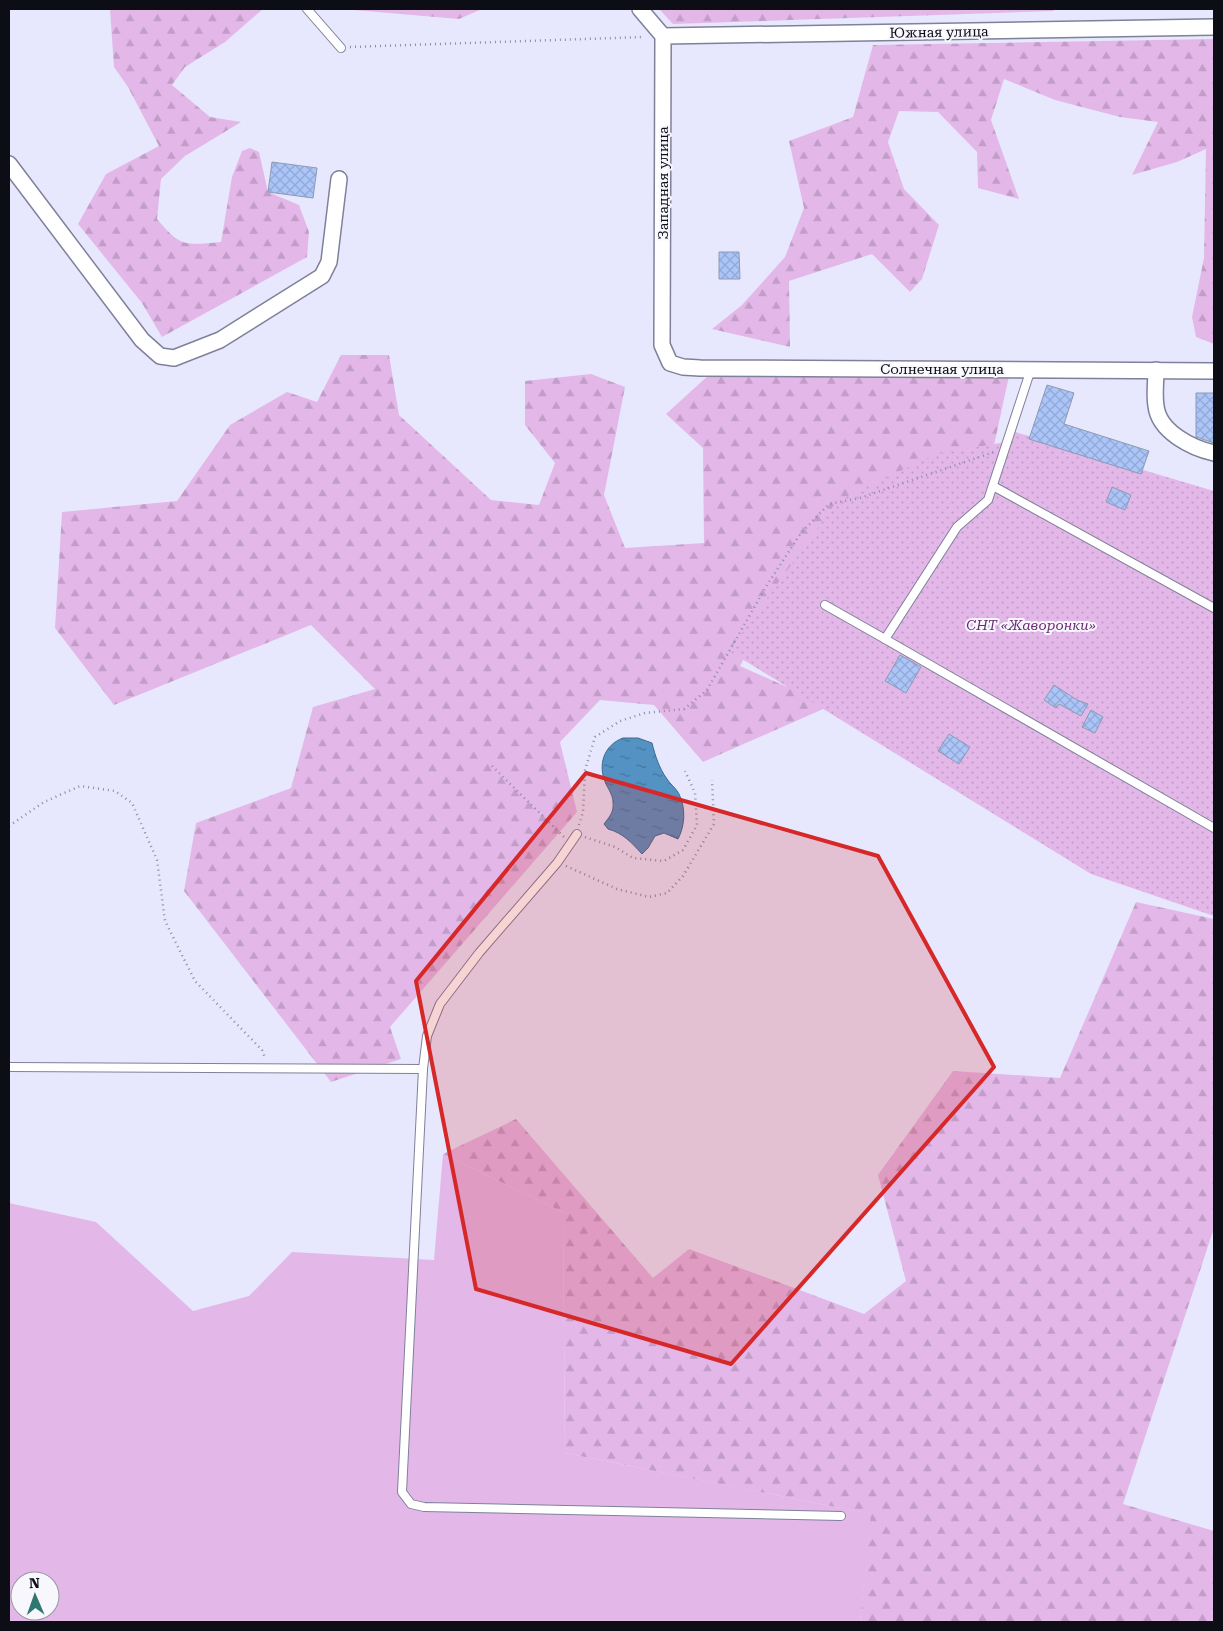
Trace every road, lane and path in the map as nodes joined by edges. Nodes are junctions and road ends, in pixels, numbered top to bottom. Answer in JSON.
{"nodes":[{"id":1,"x":307,"y":9,"type":"edge"},
{"id":2,"x":640,"y":9,"type":"edge"},
{"id":3,"x":1214,"y":27,"type":"edge"},
{"id":4,"x":663,"y":36,"type":"junction"},
{"id":5,"x":341,"y":48,"type":"joint"},
{"id":6,"x":9,"y":164,"type":"edge"},
{"id":7,"x":339,"y":179,"type":"dead end"},
{"id":8,"x":670,"y":363,"type":"joint"},
{"id":9,"x":1031,"y":369,"type":"junction"},
{"id":10,"x":1156,"y":370,"type":"junction"},
{"id":11,"x":1214,"y":371,"type":"edge"},
{"id":12,"x":1007,"y":448,"type":"junction"},
{"id":13,"x":1214,"y":453,"type":"edge"},
{"id":14,"x":993,"y":486,"type":"junction"},
{"id":15,"x":825,"y":605,"type":"dead end"},
{"id":16,"x":1214,"y":608,"type":"edge"},
{"id":17,"x":885,"y":640,"type":"junction"},
{"id":18,"x":492,"y":766,"type":"dead end"},
{"id":19,"x":685,"y":771,"type":"dead end"},
{"id":20,"x":712,"y":780,"type":"dead end"},
{"id":21,"x":9,"y":826,"type":"edge"},
{"id":22,"x":1214,"y":828,"type":"edge"},
{"id":23,"x":577,"y":834,"type":"junction"},
{"id":24,"x":570,"y":843,"type":"junction"},
{"id":25,"x":557,"y":863,"type":"junction"},
{"id":26,"x":9,"y":1067,"type":"edge"},
{"id":27,"x":268,"y":1067,"type":"junction"},
{"id":28,"x":423,"y":1069,"type":"junction"},
{"id":29,"x":841,"y":1516,"type":"dead end"}],
"edges":[{"from":1,"to":5,"type":"lane"},
{"from":2,"to":4,"type":"street"},
{"from":3,"to":4,"type":"street","name":"Южная улица"},
{"from":4,"to":5,"type":"path"},
{"from":4,"to":8,"type":"street","name":"Западная улица"},
{"from":6,"to":7,"type":"street"},
{"from":8,"to":9,"type":"street","name":"Солнечная улица"},
{"from":9,"to":10,"type":"street","name":"Солнечная улица"},
{"from":9,"to":12,"type":"lane"},
{"from":10,"to":11,"type":"street","name":"Солнечная улица"},
{"from":10,"to":13,"type":"street"},
{"from":12,"to":14,"type":"lane"},
{"from":12,"to":23,"type":"path"},
{"from":14,"to":16,"type":"lane"},
{"from":14,"to":17,"type":"lane"},
{"from":15,"to":17,"type":"lane"},
{"from":17,"to":22,"type":"lane"},
{"from":18,"to":24,"type":"path"},
{"from":19,"to":23,"type":"path"},
{"from":20,"to":25,"type":"path"},
{"from":21,"to":27,"type":"path"},
{"from":23,"to":24,"type":"lane"},
{"from":24,"to":25,"type":"lane"},
{"from":25,"to":28,"type":"lane"},
{"from":26,"to":27,"type":"lane"},
{"from":27,"to":28,"type":"lane"},
{"from":28,"to":29,"type":"lane"}]}
